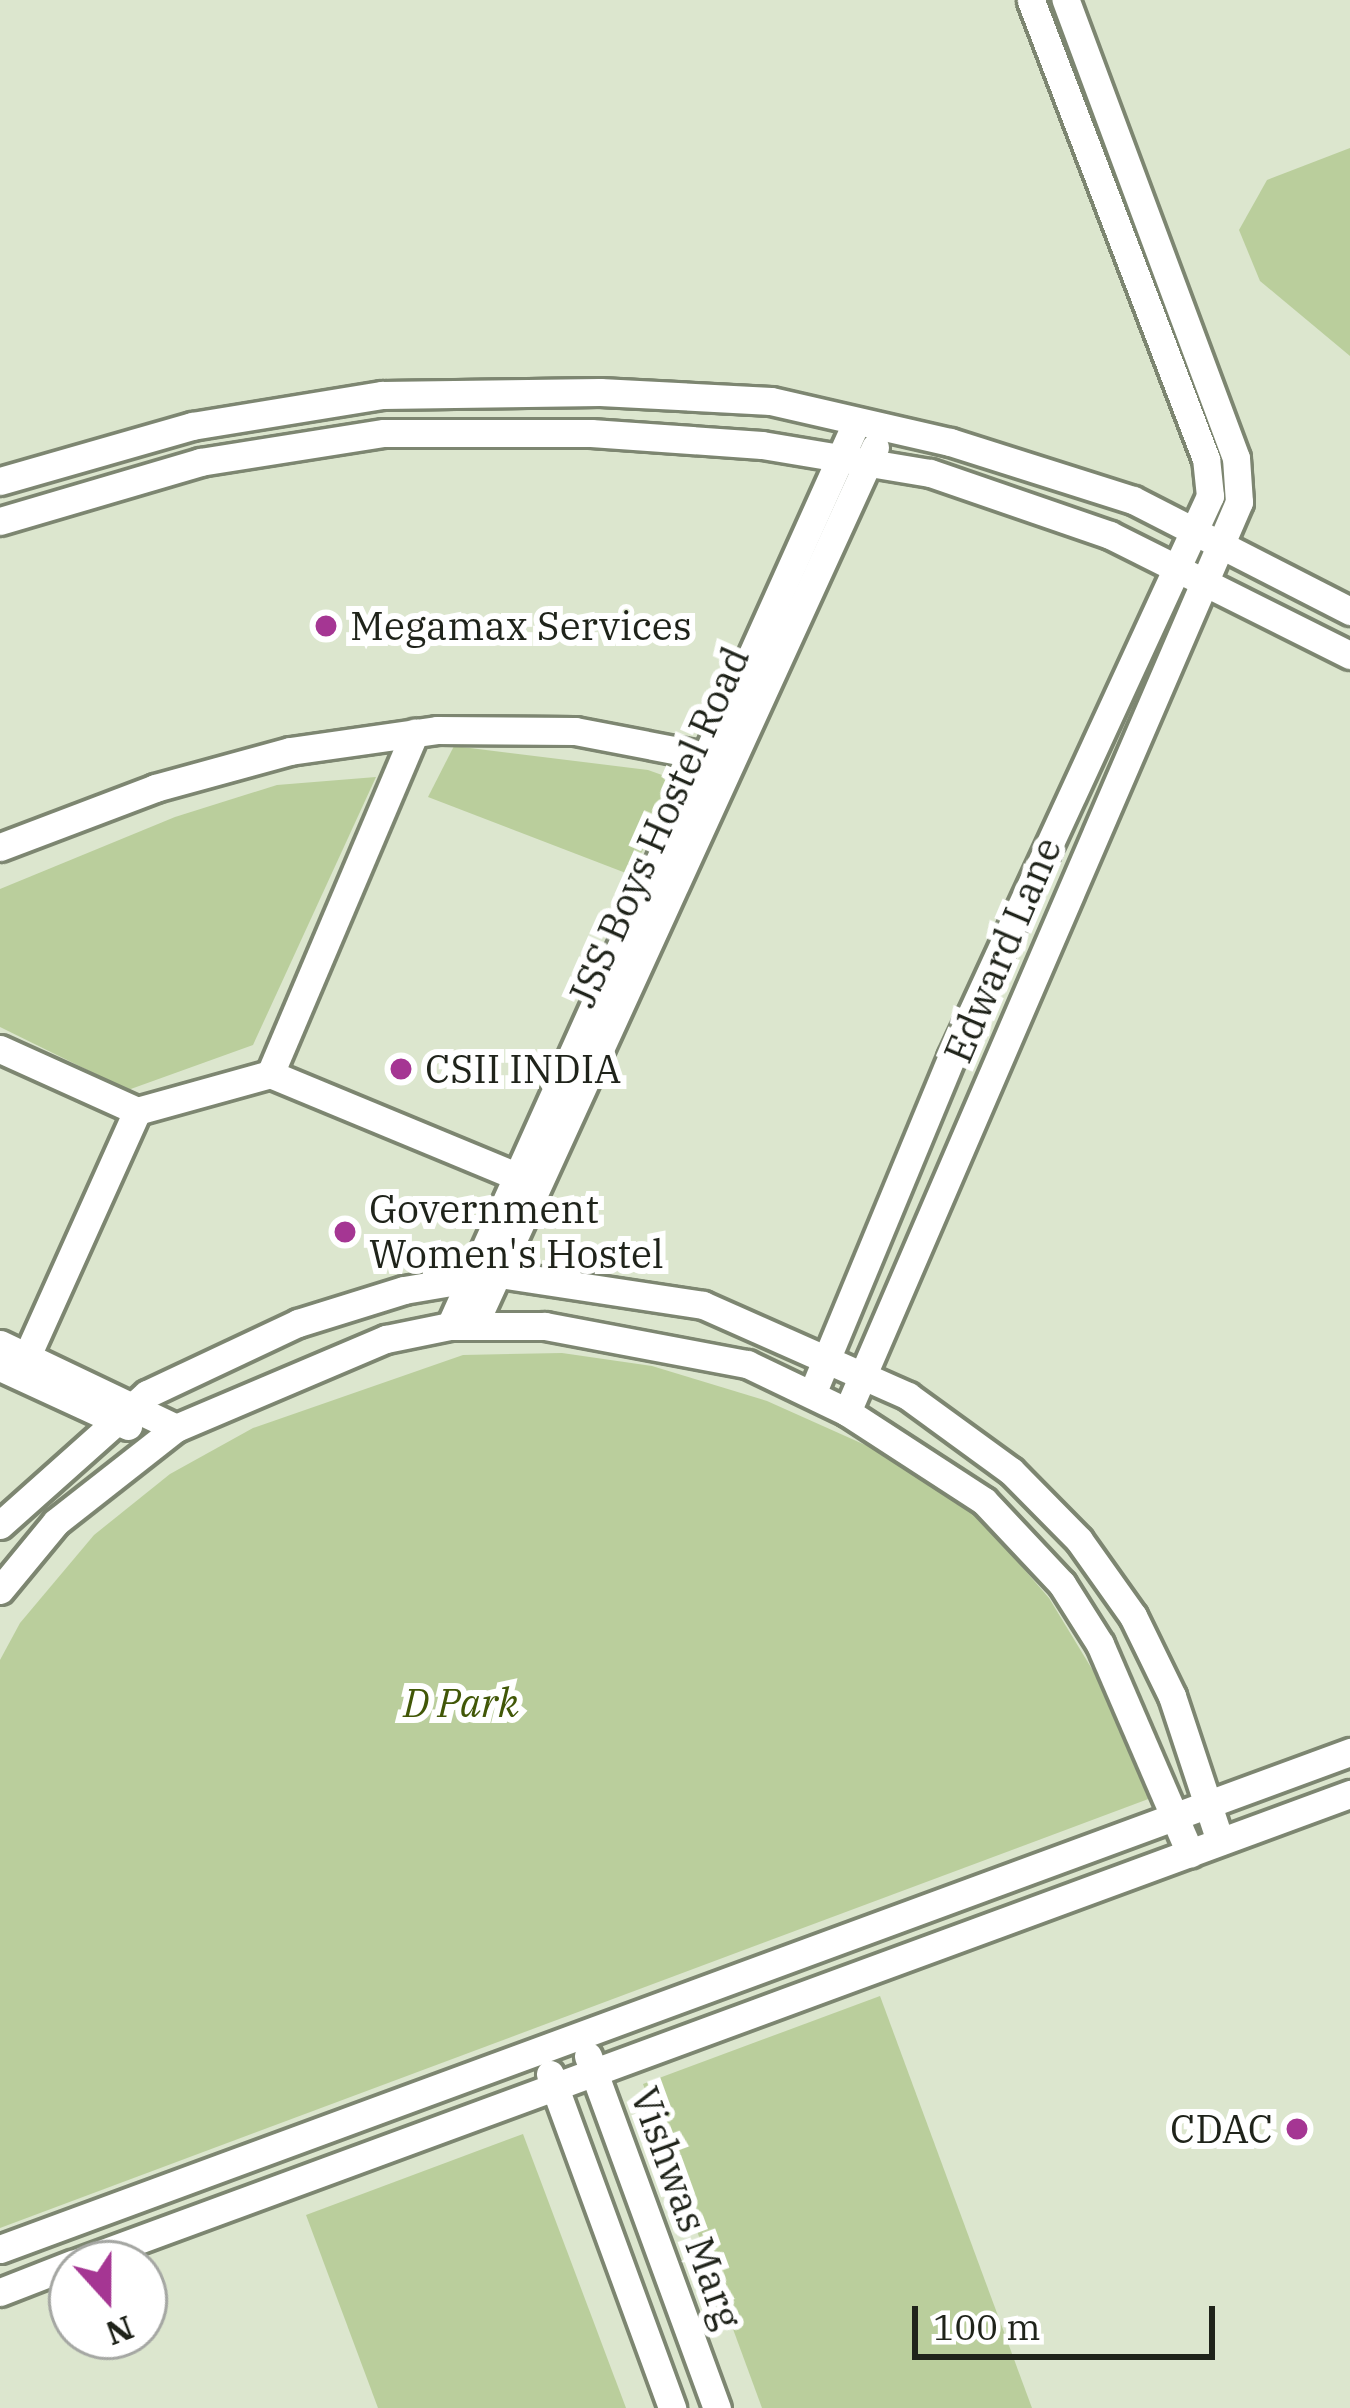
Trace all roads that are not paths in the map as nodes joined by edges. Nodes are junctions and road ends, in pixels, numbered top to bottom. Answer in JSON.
{"nodes":[{"id":1,"x":1031,"y":0,"type":"edge"},
{"id":2,"x":1066,"y":0,"type":"edge"},
{"id":3,"x":870,"y":424,"type":"junction"},
{"id":4,"x":840,"y":458,"type":"junction"},
{"id":5,"x":868,"y":463,"type":"junction"},
{"id":6,"x":0,"y":482,"type":"edge"},
{"id":7,"x":0,"y":521,"type":"edge"},
{"id":8,"x":1207,"y":528,"type":"junction"},
{"id":9,"x":1177,"y":567,"type":"junction"},
{"id":10,"x":1204,"y":580,"type":"junction"},
{"id":11,"x":1350,"y":611,"type":"edge"},
{"id":12,"x":1350,"y":655,"type":"edge"},
{"id":13,"x":415,"y":733,"type":"junction"},
{"id":14,"x":706,"y":756,"type":"junction"},
{"id":15,"x":686,"y":832,"type":"junction"},
{"id":16,"x":0,"y":847,"type":"edge"},
{"id":17,"x":0,"y":1049,"type":"edge"},
{"id":18,"x":270,"y":1075,"type":"junction"},
{"id":19,"x":137,"y":1111,"type":"junction"},
{"id":20,"x":516,"y":1176,"type":"junction"},
{"id":21,"x":499,"y":1274,"type":"junction"},
{"id":22,"x":470,"y":1277,"type":"junction"},
{"id":23,"x":298,"y":1323,"type":"junction"},
{"id":24,"x":462,"y":1326,"type":"junction"},
{"id":25,"x":0,"y":1344,"type":"edge"},
{"id":26,"x":830,"y":1355,"type":"junction"},
{"id":27,"x":27,"y":1356,"type":"junction"},
{"id":28,"x":313,"y":1365,"type":"junction"},
{"id":29,"x":0,"y":1367,"type":"edge"},
{"id":30,"x":865,"y":1372,"type":"junction"},
{"id":31,"x":812,"y":1394,"type":"junction"},
{"id":32,"x":847,"y":1412,"type":"junction"},
{"id":33,"x":123,"y":1413,"type":"junction"},
{"id":34,"x":168,"y":1434,"type":"junction"},
{"id":35,"x":0,"y":1525,"type":"edge"},
{"id":36,"x":0,"y":1590,"type":"edge"},
{"id":37,"x":1350,"y":1751,"type":"edge"},
{"id":38,"x":1350,"y":1794,"type":"edge"},
{"id":39,"x":1208,"y":1804,"type":"junction"},
{"id":40,"x":1175,"y":1816,"type":"junction"},
{"id":41,"x":1220,"y":1841,"type":"junction"},
{"id":42,"x":1190,"y":1852,"type":"junction"},
{"id":43,"x":581,"y":2035,"type":"junction"},
{"id":44,"x":541,"y":2050,"type":"junction"},
{"id":45,"x":594,"y":2072,"type":"junction"},
{"id":46,"x":554,"y":2086,"type":"junction"},
{"id":47,"x":137,"y":2240,"type":"edge"},
{"id":48,"x":0,"y":2248,"type":"edge"},
{"id":49,"x":48,"y":2273,"type":"edge"},
{"id":50,"x":0,"y":2292,"type":"edge"},
{"id":51,"x":672,"y":2408,"type":"edge"},
{"id":52,"x":717,"y":2408,"type":"edge"}],
"edges":[{"from":1,"to":8,"type":"street"},
{"from":2,"to":8,"type":"street","name":"Edward Lane"},
{"from":3,"to":4,"type":"street","name":"JSS Boys Hostel Road"},
{"from":3,"to":5,"type":"street","name":"JSS Boys Hostel Road"},
{"from":3,"to":6,"type":"street"},
{"from":3,"to":8,"type":"street"},
{"from":4,"to":5,"type":"street"},
{"from":4,"to":7,"type":"street"},
{"from":4,"to":14,"type":"street","name":"JSS Boys Hostel Road"},
{"from":5,"to":9,"type":"street"},
{"from":5,"to":15,"type":"street","name":"JSS Boys Hostel Road"},
{"from":8,"to":9,"type":"street","name":"Edward Lane"},
{"from":8,"to":10,"type":"street","name":"Edward Lane"},
{"from":8,"to":11,"type":"street"},
{"from":9,"to":10,"type":"street"},
{"from":9,"to":26,"type":"street","name":"Edward Lane"},
{"from":10,"to":12,"type":"street"},
{"from":10,"to":30,"type":"street","name":"Edward Lane"},
{"from":13,"to":14,"type":"street"},
{"from":13,"to":16,"type":"street"},
{"from":13,"to":18,"type":"street"},
{"from":14,"to":15,"type":"street","name":"JSS Boys Hostel Road"},
{"from":15,"to":20,"type":"street","name":"JSS Boys Hostel Road"},
{"from":15,"to":21,"type":"street","name":"JSS Boys Hostel Road"},
{"from":17,"to":19,"type":"street"},
{"from":18,"to":19,"type":"street"},
{"from":18,"to":20,"type":"street"},
{"from":19,"to":27,"type":"street"},
{"from":20,"to":22,"type":"street","name":"JSS Boys Hostel Road"},
{"from":21,"to":22,"type":"street"},
{"from":21,"to":24,"type":"street","name":"JSS Boys Hostel Road"},
{"from":21,"to":26,"type":"street"},
{"from":22,"to":23,"type":"street"},
{"from":22,"to":24,"type":"street","name":"JSS Boys Hostel Road"},
{"from":23,"to":28,"type":"street"},
{"from":23,"to":33,"type":"street"},
{"from":24,"to":28,"type":"street"},
{"from":24,"to":31,"type":"street"},
{"from":25,"to":27,"type":"street"},
{"from":26,"to":30,"type":"street"},
{"from":26,"to":31,"type":"street","name":"Edward Lane"},
{"from":27,"to":33,"type":"street"},
{"from":28,"to":34,"type":"street"},
{"from":29,"to":33,"type":"street"},
{"from":30,"to":32,"type":"street","name":"Edward Lane"},
{"from":30,"to":39,"type":"street"},
{"from":31,"to":32,"type":"street"},
{"from":32,"to":40,"type":"street"},
{"from":33,"to":34,"type":"street"},
{"from":33,"to":35,"type":"street"},
{"from":34,"to":36,"type":"street"},
{"from":37,"to":39,"type":"street"},
{"from":38,"to":41,"type":"street"},
{"from":39,"to":40,"type":"street"},
{"from":39,"to":41,"type":"street"},
{"from":40,"to":42,"type":"street"},
{"from":40,"to":43,"type":"street"},
{"from":41,"to":42,"type":"street"},
{"from":42,"to":45,"type":"street"},
{"from":43,"to":44,"type":"street"},
{"from":43,"to":45,"type":"street","name":"Vishwas Marg"},
{"from":44,"to":46,"type":"street","name":"Vishwas Marg"},
{"from":44,"to":48,"type":"street"},
{"from":45,"to":46,"type":"street"},
{"from":45,"to":52,"type":"street","name":"Vishwas Marg"},
{"from":46,"to":47,"type":"street"},
{"from":46,"to":51,"type":"street","name":"Vishwas Marg"},
{"from":49,"to":50,"type":"street"}]}
